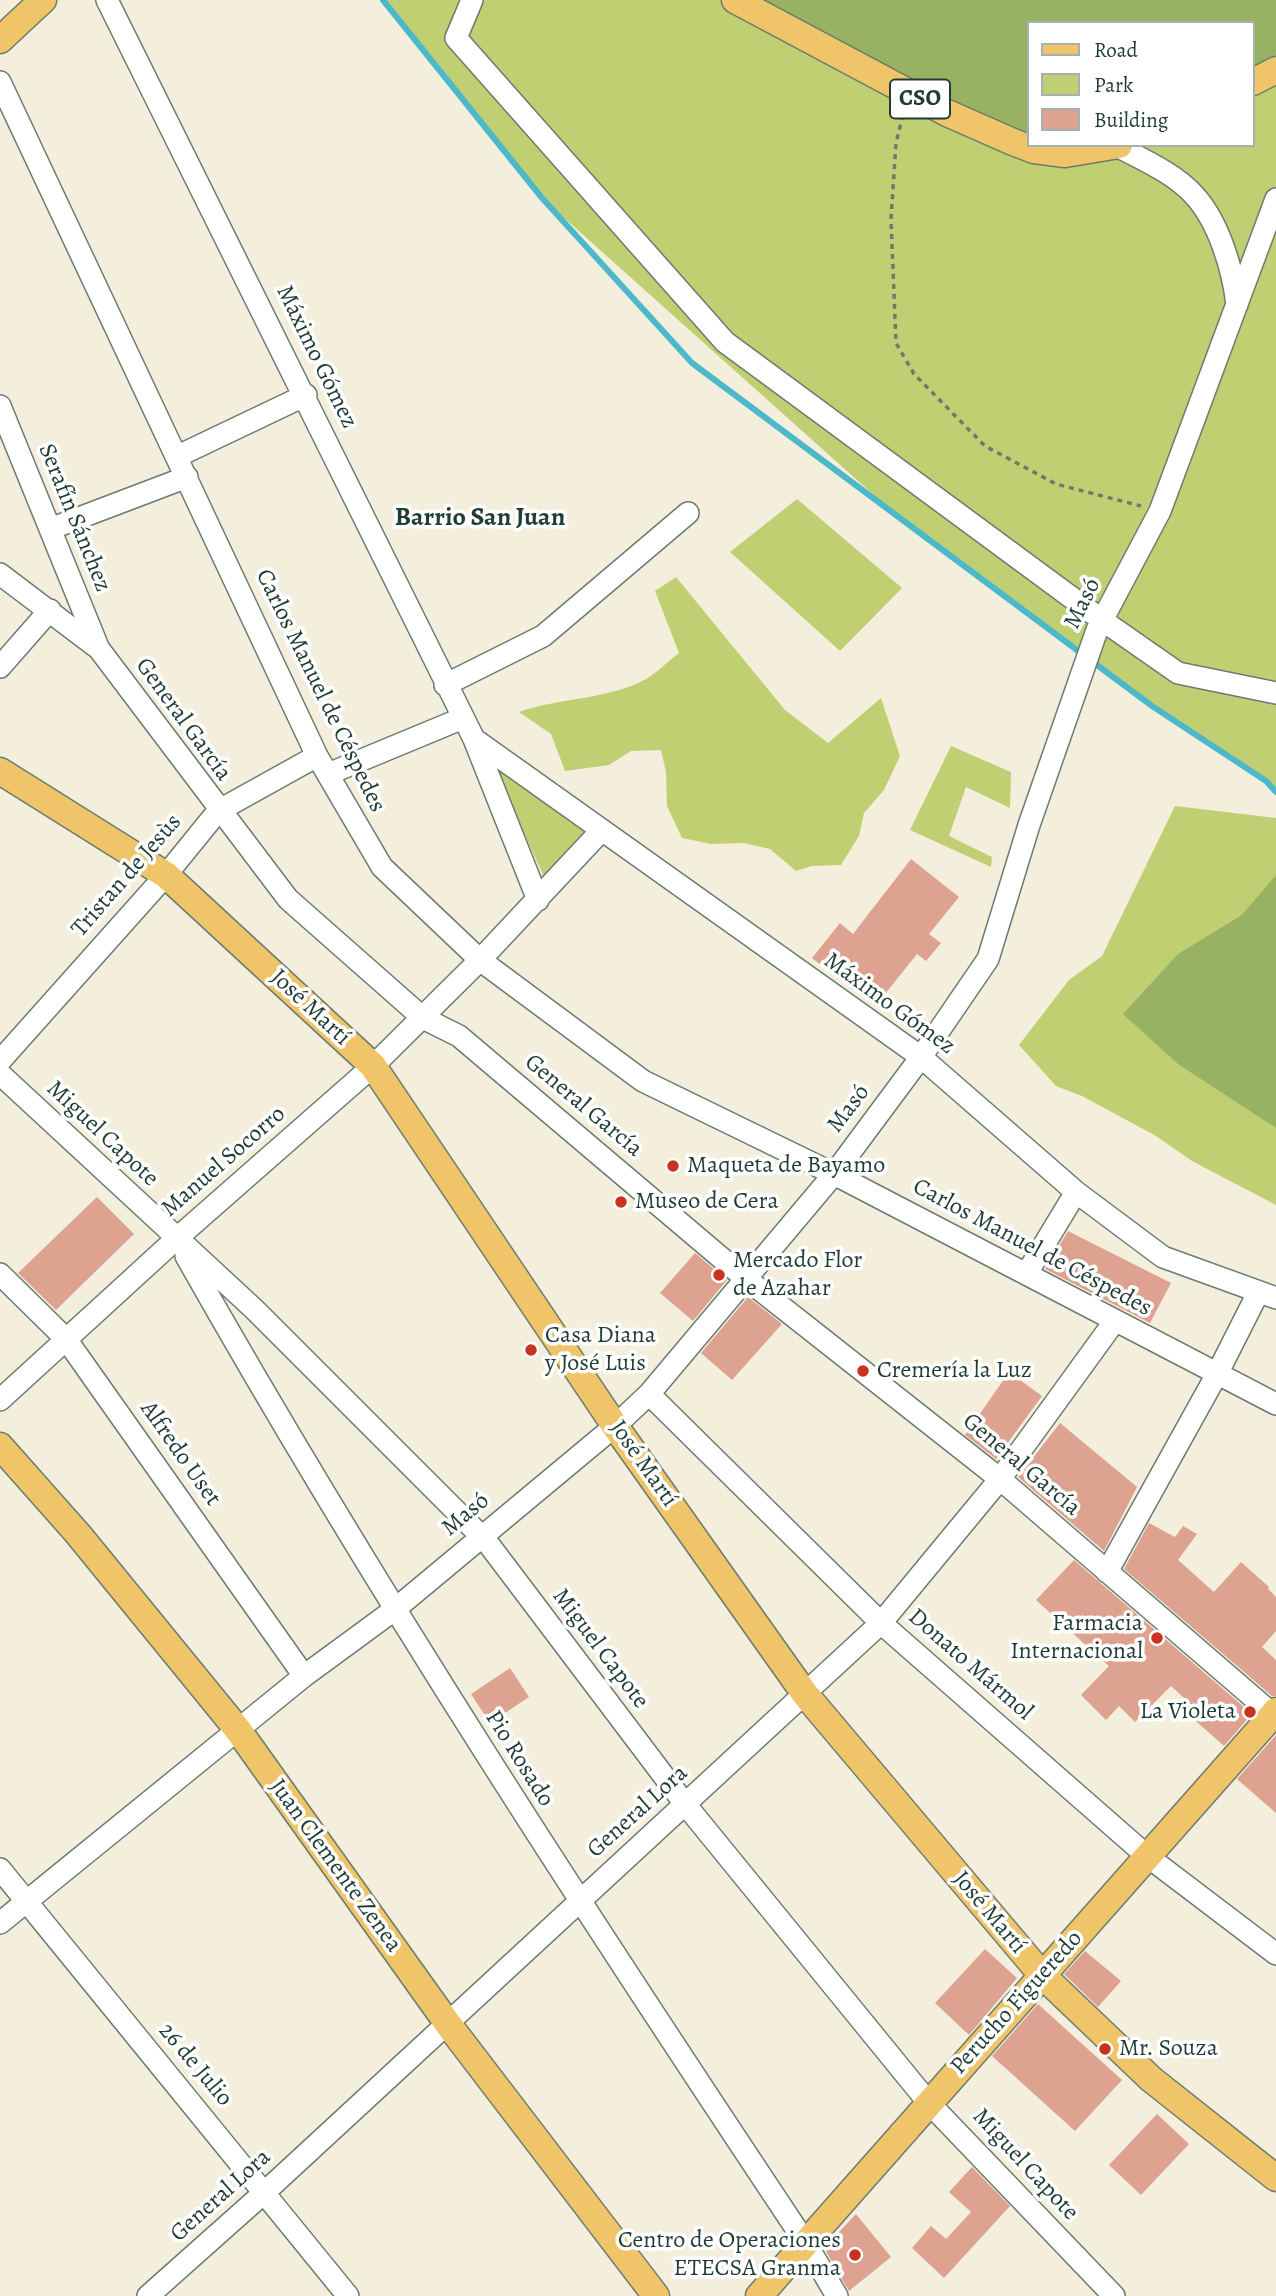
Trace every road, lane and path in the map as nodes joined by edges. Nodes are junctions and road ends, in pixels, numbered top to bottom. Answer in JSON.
{"nodes":[{"id":1,"x":43,"y":0,"type":"edge"},
{"id":2,"x":107,"y":0,"type":"edge"},
{"id":3,"x":472,"y":0,"type":"edge"},
{"id":4,"x":735,"y":0,"type":"edge"},
{"id":5,"x":0,"y":40,"type":"edge"},
{"id":6,"x":1276,"y":69,"type":"edge"},
{"id":7,"x":1255,"y":81,"type":"edge"},
{"id":8,"x":0,"y":82,"type":"edge"},
{"id":9,"x":908,"y":92,"type":"junction"},
{"id":10,"x":1111,"y":147,"type":"edge"},
{"id":11,"x":1120,"y":147,"type":"edge"},
{"id":12,"x":1276,"y":199,"type":"edge"},
{"id":13,"x":1238,"y":309,"type":"junction"},
{"id":14,"x":306,"y":396,"type":"junction"},
{"id":15,"x":0,"y":406,"type":"edge"},
{"id":16,"x":178,"y":456,"type":"junction"},
{"id":17,"x":187,"y":477,"type":"junction"},
{"id":18,"x":1160,"y":511,"type":"junction"},
{"id":19,"x":688,"y":513,"type":"dead end"},
{"id":20,"x":50,"y":529,"type":"junction"},
{"id":21,"x":0,"y":574,"type":"edge"},
{"id":22,"x":50,"y":610,"type":"junction"},
{"id":23,"x":1100,"y":625,"type":"junction"},
{"id":24,"x":99,"y":649,"type":"junction"},
{"id":25,"x":0,"y":667,"type":"edge"},
{"id":26,"x":445,"y":685,"type":"junction"},
{"id":27,"x":1276,"y":693,"type":"edge"},
{"id":28,"x":463,"y":718,"type":"junction"},
{"id":29,"x":474,"y":739,"type":"junction"},
{"id":30,"x":323,"y":765,"type":"junction"},
{"id":31,"x":0,"y":771,"type":"edge"},
{"id":32,"x":218,"y":811,"type":"junction"},
{"id":33,"x":602,"y":830,"type":"junction"},
{"id":34,"x":166,"y":875,"type":"junction"},
{"id":35,"x":538,"y":900,"type":"junction"},
{"id":36,"x":480,"y":960,"type":"junction"},
{"id":37,"x":423,"y":1018,"type":"junction"},
{"id":38,"x":921,"y":1057,"type":"junction"},
{"id":39,"x":0,"y":1061,"type":"edge"},
{"id":40,"x":373,"y":1066,"type":"junction"},
{"id":41,"x":0,"y":1074,"type":"edge"},
{"id":42,"x":834,"y":1174,"type":"junction"},
{"id":43,"x":1076,"y":1192,"type":"junction"},
{"id":44,"x":176,"y":1239,"type":"junction"},
{"id":45,"x":1027,"y":1273,"type":"junction"},
{"id":46,"x":0,"y":1274,"type":"edge"},
{"id":47,"x":745,"y":1278,"type":"junction"},
{"id":48,"x":1267,"y":1296,"type":"edge"},
{"id":49,"x":1114,"y":1322,"type":"junction"},
{"id":50,"x":66,"y":1339,"type":"junction"},
{"id":51,"x":1217,"y":1374,"type":"junction"},
{"id":52,"x":649,"y":1394,"type":"junction"},
{"id":53,"x":0,"y":1400,"type":"edge"},
{"id":54,"x":1276,"y":1404,"type":"edge"},
{"id":55,"x":615,"y":1426,"type":"junction"},
{"id":56,"x":0,"y":1446,"type":"edge"},
{"id":57,"x":1000,"y":1479,"type":"junction"},
{"id":58,"x":481,"y":1536,"type":"junction"},
{"id":59,"x":1107,"y":1572,"type":"junction"},
{"id":60,"x":394,"y":1610,"type":"junction"},
{"id":61,"x":881,"y":1623,"type":"junction"},
{"id":62,"x":304,"y":1676,"type":"junction"},
{"id":63,"x":806,"y":1694,"type":"junction"},
{"id":64,"x":1275,"y":1714,"type":"edge"},
{"id":65,"x":238,"y":1730,"type":"junction"},
{"id":66,"x":685,"y":1804,"type":"junction"},
{"id":67,"x":1147,"y":1856,"type":"junction"},
{"id":68,"x":0,"y":1869,"type":"edge"},
{"id":69,"x":578,"y":1901,"type":"junction"},
{"id":70,"x":26,"y":1902,"type":"junction"},
{"id":71,"x":0,"y":1923,"type":"edge"},
{"id":72,"x":1276,"y":1954,"type":"edge"},
{"id":73,"x":1042,"y":1975,"type":"junction"},
{"id":74,"x":448,"y":2024,"type":"junction"},
{"id":75,"x":928,"y":2102,"type":"junction"},
{"id":76,"x":1276,"y":2178,"type":"edge"},
{"id":77,"x":266,"y":2192,"type":"junction"},
{"id":78,"x":805,"y":2242,"type":"junction"},
{"id":79,"x":148,"y":2296,"type":"edge"},
{"id":80,"x":348,"y":2296,"type":"edge"},
{"id":81,"x":656,"y":2296,"type":"edge"},
{"id":82,"x":759,"y":2296,"type":"edge"},
{"id":83,"x":837,"y":2296,"type":"edge"},
{"id":84,"x":1114,"y":2296,"type":"edge"}],
"edges":[{"from":1,"to":5,"type":"main road"},
{"from":2,"to":14,"type":"street","name":"Máximo Gómez"},
{"from":3,"to":23,"type":"street"},
{"from":4,"to":9,"type":"main road","number":"CSO"},
{"from":6,"to":7,"type":"main road"},
{"from":8,"to":16,"type":"street","name":"Carlos Manuel de Céspedes"},
{"from":9,"to":10,"type":"main road","number":"CSO"},
{"from":9,"to":18,"type":"path"},
{"from":11,"to":13,"type":"street"},
{"from":12,"to":13,"type":"street","name":"Masó"},
{"from":13,"to":18,"type":"street","name":"Masó"},
{"from":14,"to":16,"type":"street"},
{"from":14,"to":26,"type":"street","name":"Máximo Gómez"},
{"from":15,"to":20,"type":"street","name":"Serafín Sánchez"},
{"from":16,"to":17,"type":"street","name":"Carlos Manuel de Céspedes"},
{"from":17,"to":20,"type":"street"},
{"from":17,"to":30,"type":"street","name":"Carlos Manuel de Céspedes"},
{"from":18,"to":23,"type":"street","name":"Masó"},
{"from":19,"to":26,"type":"street"},
{"from":20,"to":24,"type":"street","name":"Serafín Sánchez"},
{"from":21,"to":22,"type":"street","name":"General García"},
{"from":22,"to":24,"type":"street","name":"General García"},
{"from":22,"to":25,"type":"street"},
{"from":23,"to":27,"type":"street"},
{"from":23,"to":38,"type":"street","name":"Masó"},
{"from":24,"to":32,"type":"street","name":"General García"},
{"from":26,"to":28,"type":"street","name":"Máximo Gómez"},
{"from":28,"to":29,"type":"street","name":"Máximo Gómez"},
{"from":28,"to":30,"type":"street","name":"Tristan de Jesùs"},
{"from":29,"to":33,"type":"street","name":"Máximo Gómez"},
{"from":29,"to":35,"type":"street","name":"Máximo Gómez"},
{"from":30,"to":32,"type":"street","name":"Tristan de Jesùs"},
{"from":30,"to":36,"type":"street","name":"Carlos Manuel de Céspedes"},
{"from":31,"to":34,"type":"main road","name":"José Martí"},
{"from":32,"to":34,"type":"street","name":"Tristan de Jesùs"},
{"from":32,"to":37,"type":"street","name":"General García"},
{"from":33,"to":35,"type":"street","name":"Manuel Socorro"},
{"from":33,"to":38,"type":"street","name":"Máximo Gómez"},
{"from":34,"to":39,"type":"street","name":"Tristan de Jesùs"},
{"from":34,"to":40,"type":"main road","name":"José Martí"},
{"from":35,"to":36,"type":"street","name":"Manuel Socorro"},
{"from":36,"to":37,"type":"street","name":"Manuel Socorro"},
{"from":36,"to":42,"type":"street","name":"Carlos Manuel de Céspedes"},
{"from":37,"to":40,"type":"street","name":"Manuel Socorro"},
{"from":37,"to":47,"type":"street","name":"General García"},
{"from":38,"to":42,"type":"street","name":"Masó"},
{"from":38,"to":43,"type":"street","name":"Máximo Gómez"},
{"from":40,"to":44,"type":"street","name":"Manuel Socorro"},
{"from":40,"to":55,"type":"main road","name":"José Martí"},
{"from":41,"to":44,"type":"street","name":"Miguel Capote"},
{"from":42,"to":45,"type":"street","name":"Carlos Manuel de Céspedes"},
{"from":42,"to":47,"type":"street","name":"Masó"},
{"from":43,"to":45,"type":"street"},
{"from":43,"to":48,"type":"street","name":"Máximo Gómez"},
{"from":44,"to":50,"type":"street","name":"Manuel Socorro"},
{"from":44,"to":58,"type":"street","name":"Miguel Capote"},
{"from":44,"to":60,"type":"street","name":"Pio Rosado"},
{"from":45,"to":49,"type":"street","name":"Carlos Manuel de Céspedes"},
{"from":46,"to":50,"type":"street","name":"Alfredo Uset"},
{"from":47,"to":52,"type":"street","name":"Masó"},
{"from":47,"to":57,"type":"street","name":"General García"},
{"from":48,"to":51,"type":"street"},
{"from":49,"to":51,"type":"street","name":"Carlos Manuel de Céspedes"},
{"from":49,"to":57,"type":"street","name":"General Lora"},
{"from":50,"to":53,"type":"street","name":"Manuel Socorro"},
{"from":50,"to":62,"type":"street","name":"Alfredo Uset"},
{"from":51,"to":54,"type":"street","name":"Carlos Manuel de Céspedes"},
{"from":51,"to":59,"type":"street"},
{"from":52,"to":55,"type":"street","name":"Masó"},
{"from":52,"to":61,"type":"street","name":"Donato Mármol"},
{"from":55,"to":58,"type":"street","name":"Masó"},
{"from":55,"to":63,"type":"main road","name":"José Martí"},
{"from":56,"to":65,"type":"main road","name":"Juan Clemente Zenea"},
{"from":57,"to":59,"type":"street","name":"General García"},
{"from":57,"to":61,"type":"street","name":"General Lora"},
{"from":58,"to":60,"type":"street","name":"Masó"},
{"from":58,"to":66,"type":"street","name":"Miguel Capote"},
{"from":59,"to":64,"type":"street","name":"General García"},
{"from":60,"to":62,"type":"street","name":"Masó"},
{"from":60,"to":69,"type":"street","name":"Pio Rosado"},
{"from":61,"to":63,"type":"street","name":"General Lora"},
{"from":61,"to":67,"type":"street","name":"Donato Mármol"},
{"from":62,"to":65,"type":"street","name":"Masó"},
{"from":63,"to":66,"type":"street","name":"General Lora"},
{"from":63,"to":73,"type":"main road","name":"José Martí"},
{"from":64,"to":67,"type":"main road","name":"Perucho Figueredo"},
{"from":65,"to":70,"type":"street","name":"Masó"},
{"from":65,"to":74,"type":"main road","name":"Juan Clemente Zenea"},
{"from":66,"to":69,"type":"street","name":"General Lora"},
{"from":66,"to":75,"type":"street","name":"Miguel Capote"},
{"from":67,"to":72,"type":"street","name":"Donato Mármol"},
{"from":67,"to":73,"type":"main road","name":"Perucho Figueredo"},
{"from":68,"to":70,"type":"street","name":"26 de Julio"},
{"from":69,"to":74,"type":"street","name":"General Lora"},
{"from":69,"to":78,"type":"street","name":"Pio Rosado"},
{"from":70,"to":71,"type":"street","name":"Masó"},
{"from":70,"to":77,"type":"street","name":"26 de Julio"},
{"from":73,"to":75,"type":"main road","name":"Perucho Figueredo"},
{"from":73,"to":76,"type":"main road","name":"José Martí"},
{"from":74,"to":77,"type":"street","name":"General Lora"},
{"from":74,"to":81,"type":"main road","name":"Juan Clemente Zenea"},
{"from":75,"to":78,"type":"main road","name":"Perucho Figueredo"},
{"from":75,"to":84,"type":"street","name":"Miguel Capote"},
{"from":77,"to":79,"type":"street","name":"General Lora"},
{"from":77,"to":80,"type":"street","name":"26 de Julio"},
{"from":78,"to":82,"type":"main road","name":"Perucho Figueredo"},
{"from":78,"to":83,"type":"street","name":"Pio Rosado"}]}
